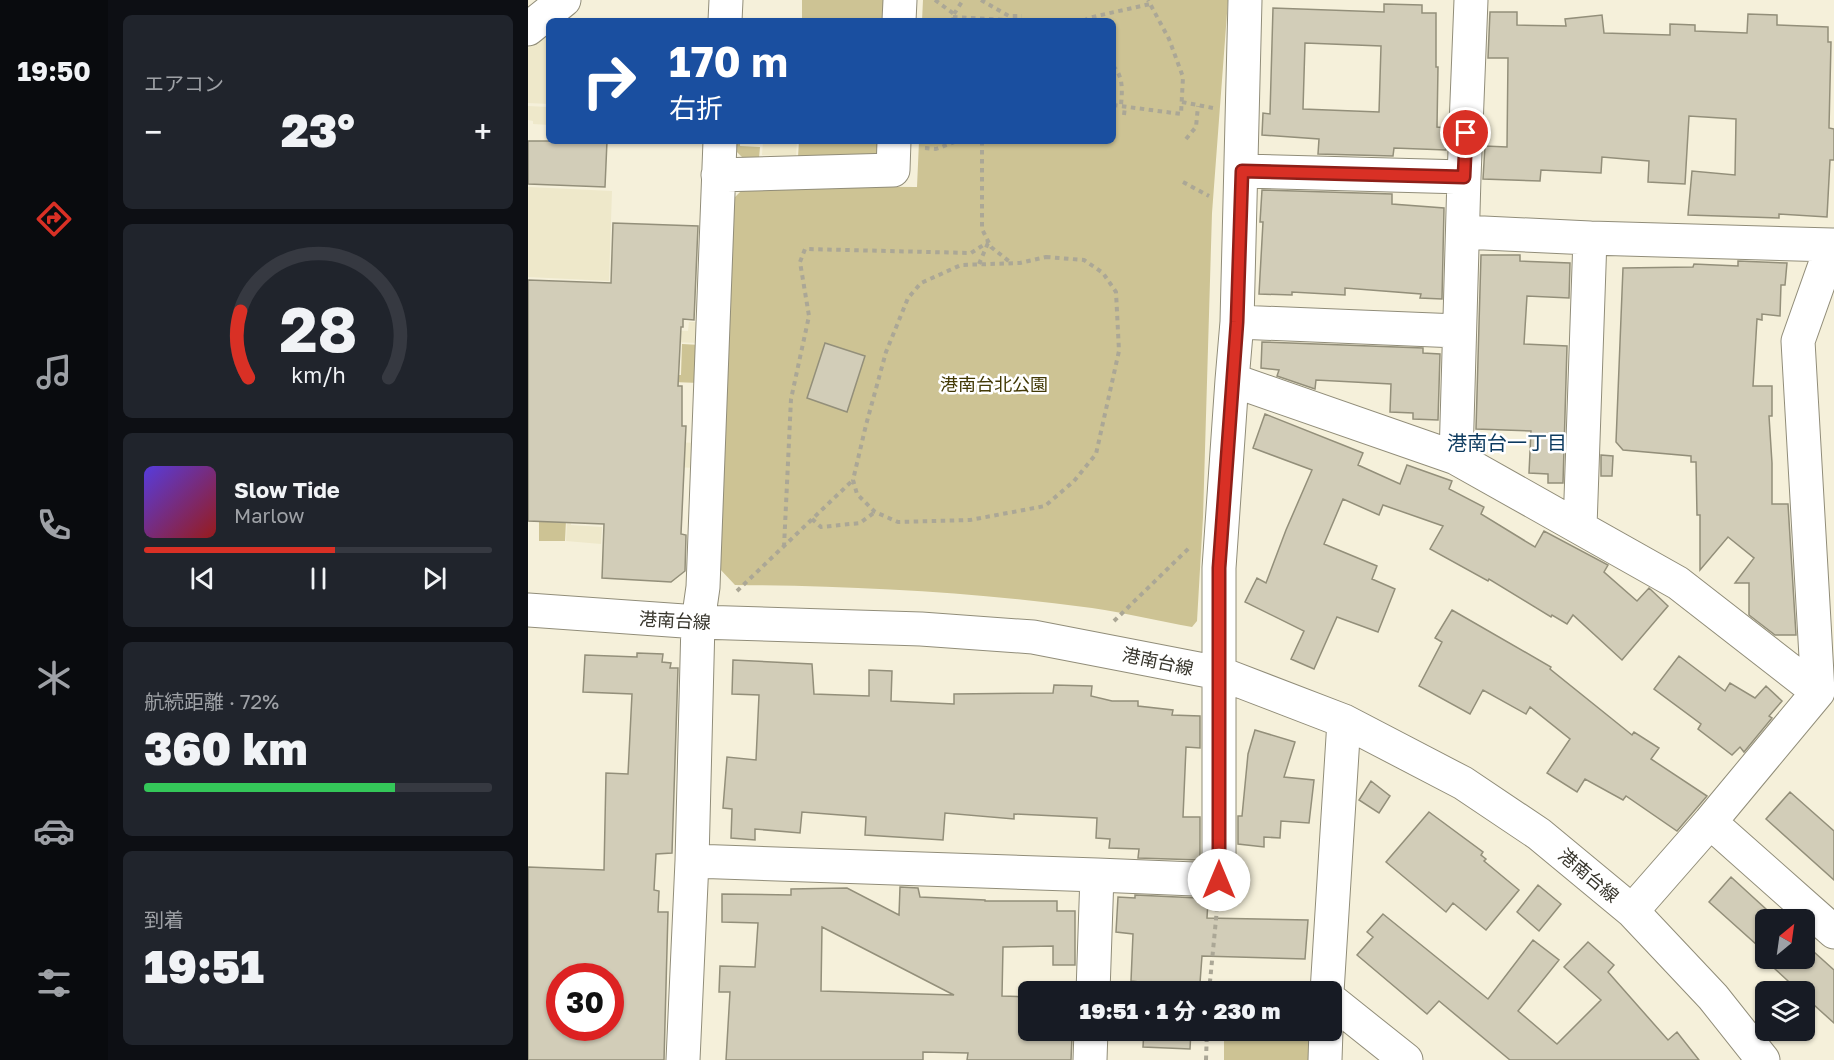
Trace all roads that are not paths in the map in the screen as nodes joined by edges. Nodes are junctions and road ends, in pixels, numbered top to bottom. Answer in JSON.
{"nodes":[{"id":1,"x":564,"y":0,"type":"edge"},
{"id":2,"x":726,"y":0,"type":"edge"},
{"id":3,"x":900,"y":0,"type":"edge"},
{"id":4,"x":1245,"y":0,"type":"edge"},
{"id":5,"x":1471,"y":0,"type":"edge"},
{"id":6,"x":725,"y":18,"type":"edge"},
{"id":7,"x":899,"y":18,"type":"edge"},
{"id":8,"x":528,"y":29,"type":"edge"},
{"id":9,"x":720,"y":144,"type":"edge"},
{"id":10,"x":894,"y":144,"type":"edge"},
{"id":11,"x":1242,"y":171,"type":"junction"},
{"id":12,"x":718,"y":175,"type":"junction"},
{"id":13,"x":1464,"y":177,"type":"junction"},
{"id":14,"x":1463,"y":232,"type":"junction"},
{"id":15,"x":1590,"y":238,"type":"junction"},
{"id":16,"x":1833,"y":243,"type":"edge"},
{"id":17,"x":1237,"y":322,"type":"junction"},
{"id":18,"x":1458,"y":331,"type":"junction"},
{"id":19,"x":1232,"y":380,"type":"junction"},
{"id":20,"x":1456,"y":458,"type":"junction"},
{"id":21,"x":1580,"y":527,"type":"junction"},
{"id":22,"x":528,"y":610,"type":"edge"},
{"id":23,"x":698,"y":622,"type":"junction"},
{"id":24,"x":1219,"y":673,"type":"junction"},
{"id":25,"x":1818,"y":692,"type":"junction"},
{"id":26,"x":1344,"y":721,"type":"junction"},
{"id":27,"x":1710,"y":822,"type":"junction"},
{"id":28,"x":692,"y":861,"type":"junction"},
{"id":29,"x":1097,"y":875,"type":"junction"},
{"id":30,"x":1632,"y":911,"type":"junction"},
{"id":31,"x":1834,"y":932,"type":"edge"},
{"id":32,"x":1093,"y":981,"type":"edge"},
{"id":33,"x":1328,"y":981,"type":"edge"},
{"id":34,"x":1342,"y":1009,"type":"edge"},
{"id":35,"x":1091,"y":1041,"type":"edge"},
{"id":36,"x":1326,"y":1041,"type":"edge"},
{"id":37,"x":683,"y":1060,"type":"edge"},
{"id":38,"x":1090,"y":1060,"type":"edge"},
{"id":39,"x":1325,"y":1060,"type":"edge"},
{"id":40,"x":1406,"y":1060,"type":"edge"},
{"id":41,"x":1763,"y":1060,"type":"edge"}],
"edges":[{"from":1,"to":8,"type":"street"},
{"from":2,"to":6,"type":"street"},
{"from":3,"to":7,"type":"street"},
{"from":4,"to":11,"type":"street"},
{"from":5,"to":13,"type":"street"},
{"from":9,"to":12,"type":"street"},
{"from":10,"to":12,"type":"street"},
{"from":11,"to":13,"type":"street"},
{"from":11,"to":17,"type":"street"},
{"from":12,"to":23,"type":"street"},
{"from":13,"to":14,"type":"street"},
{"from":14,"to":15,"type":"street"},
{"from":14,"to":18,"type":"street"},
{"from":15,"to":16,"type":"street"},
{"from":15,"to":21,"type":"street"},
{"from":16,"to":25,"type":"street"},
{"from":17,"to":18,"type":"street"},
{"from":17,"to":19,"type":"street"},
{"from":18,"to":20,"type":"street"},
{"from":19,"to":20,"type":"street"},
{"from":19,"to":24,"type":"street"},
{"from":20,"to":21,"type":"street"},
{"from":21,"to":25,"type":"street"},
{"from":22,"to":23,"type":"street","name":"港南台線"},
{"from":23,"to":24,"type":"street","name":"港南台線"},
{"from":23,"to":28,"type":"street"},
{"from":24,"to":26,"type":"street","name":"港南台線"},
{"from":24,"to":29,"type":"street"},
{"from":25,"to":27,"type":"street"},
{"from":26,"to":30,"type":"street","name":"港南台線"},
{"from":26,"to":33,"type":"street"},
{"from":27,"to":30,"type":"street"},
{"from":27,"to":31,"type":"street"},
{"from":28,"to":29,"type":"street"},
{"from":28,"to":37,"type":"street"},
{"from":29,"to":32,"type":"street"},
{"from":30,"to":41,"type":"street","name":"港南台線"},
{"from":34,"to":40,"type":"street"},
{"from":35,"to":38,"type":"street"},
{"from":36,"to":39,"type":"street"}]}
